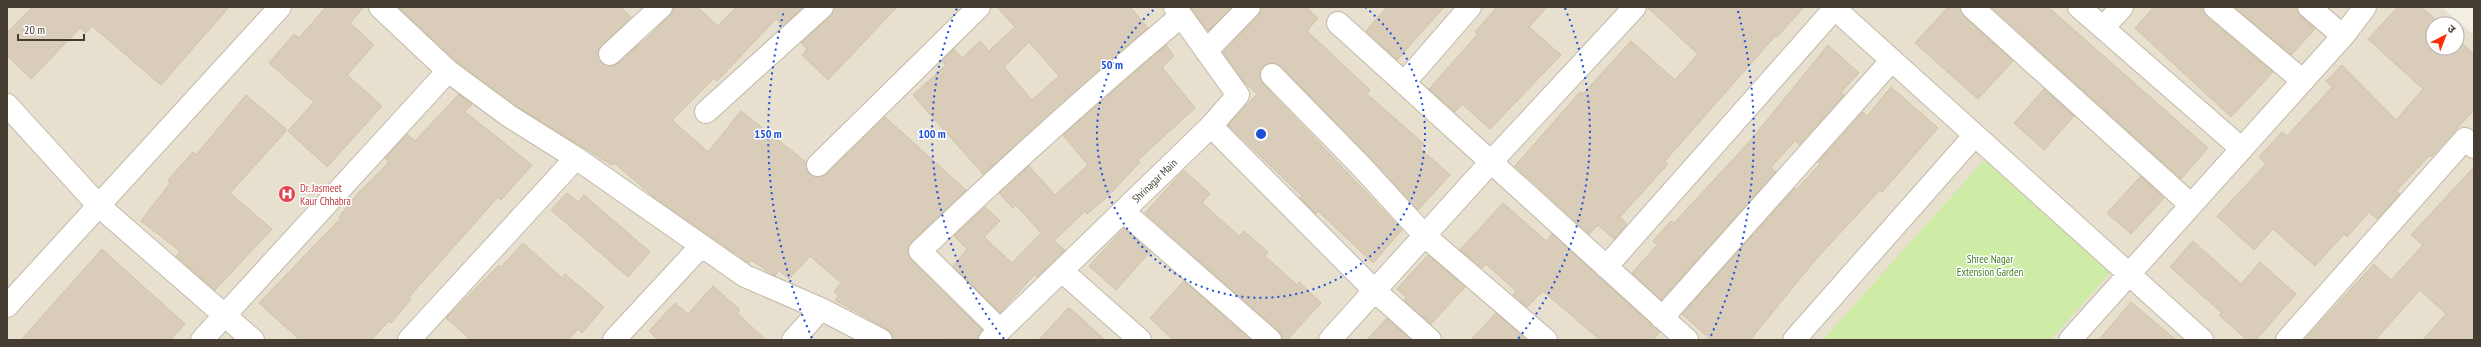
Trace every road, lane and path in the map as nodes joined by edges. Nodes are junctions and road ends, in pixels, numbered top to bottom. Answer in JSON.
{"nodes":[{"id":1,"x":280,"y":7,"type":"edge"},
{"id":2,"x":380,"y":7,"type":"edge"},
{"id":3,"x":661,"y":7,"type":"edge"},
{"id":4,"x":822,"y":7,"type":"edge"},
{"id":5,"x":979,"y":7,"type":"edge"},
{"id":6,"x":1249,"y":7,"type":"edge"},
{"id":7,"x":1470,"y":7,"type":"edge"},
{"id":8,"x":1972,"y":7,"type":"edge"},
{"id":9,"x":2079,"y":7,"type":"edge"},
{"id":10,"x":2122,"y":7,"type":"edge"},
{"id":11,"x":2215,"y":7,"type":"edge"},
{"id":12,"x":2309,"y":7,"type":"edge"},
{"id":13,"x":2365,"y":7,"type":"edge"},
{"id":14,"x":1835,"y":8,"type":"edge"},
{"id":15,"x":1626,"y":10,"type":"edge"},
{"id":16,"x":1178,"y":12,"type":"edge"},
{"id":17,"x":1338,"y":23,"type":"dead end"},
{"id":18,"x":2103,"y":28,"type":"junction"},
{"id":19,"x":2343,"y":36,"type":"junction"},
{"id":20,"x":1206,"y":51,"type":"junction"},
{"id":21,"x":610,"y":54,"type":"dead end"},
{"id":22,"x":1892,"y":60,"type":"junction"},
{"id":23,"x":448,"y":71,"type":"junction"},
{"id":24,"x":1272,"y":75,"type":"dead end"},
{"id":25,"x":2304,"y":81,"type":"junction"},
{"id":26,"x":1404,"y":83,"type":"junction"},
{"id":27,"x":7,"y":105,"type":"edge"},
{"id":28,"x":706,"y":112,"type":"dead end"},
{"id":29,"x":1211,"y":126,"type":"junction"},
{"id":30,"x":1975,"y":135,"type":"junction"},
{"id":31,"x":2474,"y":147,"type":"edge"},
{"id":32,"x":2242,"y":149,"type":"junction"},
{"id":33,"x":576,"y":158,"type":"junction"},
{"id":34,"x":1491,"y":162,"type":"junction"},
{"id":35,"x":818,"y":165,"type":"dead end"},
{"id":36,"x":98,"y":205,"type":"junction"},
{"id":37,"x":2192,"y":206,"type":"junction"},
{"id":38,"x":1123,"y":211,"type":"junction"},
{"id":39,"x":1425,"y":236,"type":"junction"},
{"id":40,"x":701,"y":246,"type":"junction"},
{"id":41,"x":1606,"y":267,"type":"junction"},
{"id":42,"x":1062,"y":270,"type":"junction"},
{"id":43,"x":2129,"y":274,"type":"junction"},
{"id":44,"x":1376,"y":291,"type":"junction"},
{"id":45,"x":7,"y":306,"type":"edge"},
{"id":46,"x":821,"y":309,"type":"junction"},
{"id":47,"x":225,"y":316,"type":"junction"},
{"id":48,"x":1662,"y":318,"type":"junction"},
{"id":49,"x":995,"y":335,"type":"edge"},
{"id":50,"x":202,"y":340,"type":"edge"},
{"id":51,"x":254,"y":340,"type":"edge"},
{"id":52,"x":409,"y":340,"type":"edge"},
{"id":53,"x":614,"y":340,"type":"edge"},
{"id":54,"x":794,"y":340,"type":"edge"},
{"id":55,"x":881,"y":340,"type":"edge"},
{"id":56,"x":1140,"y":340,"type":"edge"},
{"id":57,"x":1270,"y":340,"type":"edge"},
{"id":58,"x":1330,"y":340,"type":"edge"},
{"id":59,"x":1430,"y":340,"type":"edge"},
{"id":60,"x":1546,"y":340,"type":"edge"},
{"id":61,"x":1687,"y":340,"type":"edge"},
{"id":62,"x":1794,"y":340,"type":"edge"},
{"id":63,"x":2070,"y":340,"type":"edge"},
{"id":64,"x":2202,"y":340,"type":"edge"},
{"id":65,"x":2287,"y":340,"type":"edge"}],
"edges":[{"from":1,"to":36,"type":"street"},
{"from":2,"to":23,"type":"street"},
{"from":3,"to":21,"type":"street"},
{"from":4,"to":28,"type":"street"},
{"from":5,"to":35,"type":"street"},
{"from":6,"to":20,"type":"street"},
{"from":7,"to":26,"type":"street"},
{"from":8,"to":37,"type":"street"},
{"from":9,"to":18,"type":"street"},
{"from":10,"to":18,"type":"street"},
{"from":11,"to":25,"type":"street"},
{"from":12,"to":19,"type":"street"},
{"from":13,"to":19,"type":"street"},
{"from":14,"to":22,"type":"street"},
{"from":14,"to":41,"type":"street"},
{"from":15,"to":34,"type":"street"},
{"from":16,"to":20,"type":"street","name":"Shrinagar Main"},
{"from":16,"to":49,"type":"street"},
{"from":17,"to":26,"type":"street"},
{"from":18,"to":32,"type":"street"},
{"from":19,"to":25,"type":"street"},
{"from":20,"to":29,"type":"street","name":"Shrinagar Main"},
{"from":22,"to":30,"type":"street"},
{"from":22,"to":48,"type":"street"},
{"from":23,"to":33,"type":"street"},
{"from":23,"to":47,"type":"street"},
{"from":24,"to":39,"type":"street"},
{"from":25,"to":32,"type":"street"},
{"from":26,"to":34,"type":"street"},
{"from":27,"to":36,"type":"street"},
{"from":29,"to":38,"type":"street","name":"Shrinagar Main"},
{"from":29,"to":44,"type":"street"},
{"from":30,"to":43,"type":"street"},
{"from":30,"to":62,"type":"street"},
{"from":31,"to":65,"type":"street"},
{"from":32,"to":37,"type":"street"},
{"from":33,"to":40,"type":"street"},
{"from":33,"to":52,"type":"street"},
{"from":34,"to":39,"type":"street"},
{"from":34,"to":41,"type":"street"},
{"from":36,"to":45,"type":"street"},
{"from":36,"to":47,"type":"street"},
{"from":37,"to":43,"type":"street"},
{"from":38,"to":42,"type":"street","name":"Shrinagar Main"},
{"from":38,"to":57,"type":"street"},
{"from":39,"to":44,"type":"street"},
{"from":39,"to":60,"type":"street"},
{"from":40,"to":46,"type":"street"},
{"from":40,"to":53,"type":"street"},
{"from":41,"to":48,"type":"street"},
{"from":42,"to":49,"type":"street","name":"Shrinagar Main"},
{"from":42,"to":56,"type":"street"},
{"from":43,"to":63,"type":"street"},
{"from":43,"to":64,"type":"street"},
{"from":44,"to":58,"type":"street"},
{"from":44,"to":59,"type":"street"},
{"from":46,"to":54,"type":"street"},
{"from":46,"to":55,"type":"street"},
{"from":47,"to":50,"type":"street"},
{"from":47,"to":51,"type":"street"},
{"from":48,"to":61,"type":"street"}]}
